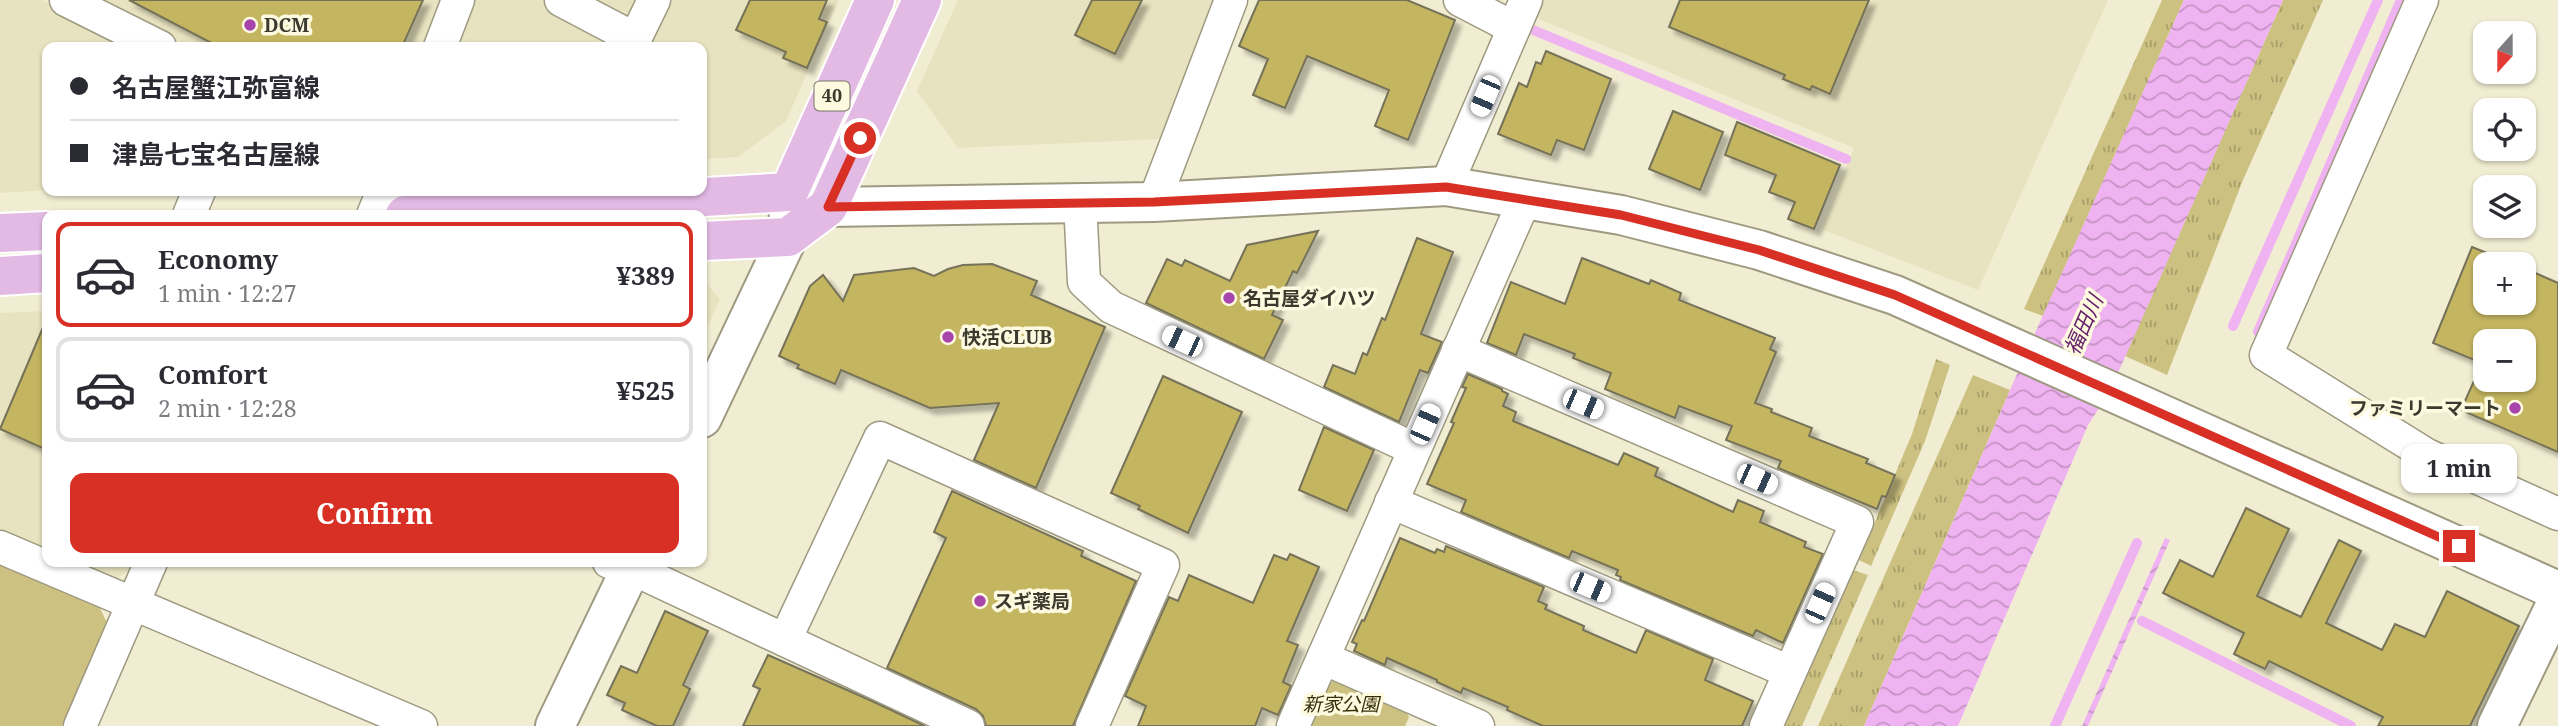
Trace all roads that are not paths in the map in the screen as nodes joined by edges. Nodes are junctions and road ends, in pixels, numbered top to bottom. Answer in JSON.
{"nodes":[{"id":1,"x":65,"y":0,"type":"edge"},
{"id":2,"x":458,"y":0,"type":"edge"},
{"id":3,"x":561,"y":0,"type":"edge"},
{"id":4,"x":654,"y":0,"type":"edge"},
{"id":5,"x":875,"y":0,"type":"edge"},
{"id":6,"x":922,"y":0,"type":"edge"},
{"id":7,"x":1231,"y":0,"type":"edge"},
{"id":8,"x":1460,"y":0,"type":"edge"},
{"id":9,"x":2422,"y":0,"type":"edge"},
{"id":10,"x":1520,"y":14,"type":"edge"},
{"id":11,"x":150,"y":42,"type":"edge"},
{"id":12,"x":442,"y":42,"type":"edge"},
{"id":13,"x":1446,"y":187,"type":"junction"},
{"id":14,"x":789,"y":192,"type":"junction"},
{"id":15,"x":1525,"y":199,"type":"junction"},
{"id":16,"x":1080,"y":202,"type":"junction"},
{"id":17,"x":1154,"y":202,"type":"junction"},
{"id":18,"x":828,"y":207,"type":"junction"},
{"id":19,"x":488,"y":210,"type":"edge"},
{"id":20,"x":42,"y":231,"type":"edge"},
{"id":21,"x":0,"y":233,"type":"edge"},
{"id":22,"x":788,"y":237,"type":"junction"},
{"id":23,"x":707,"y":241,"type":"edge"},
{"id":24,"x":42,"y":273,"type":"edge"},
{"id":25,"x":0,"y":276,"type":"edge"},
{"id":26,"x":1458,"y":350,"type":"junction"},
{"id":27,"x":707,"y":407,"type":"edge"},
{"id":28,"x":1414,"y":449,"type":"junction"},
{"id":29,"x":1391,"y":502,"type":"junction"},
{"id":30,"x":2558,"y":514,"type":"edge"},
{"id":31,"x":0,"y":547,"type":"edge"},
{"id":32,"x":42,"y":564,"type":"edge"},
{"id":33,"x":48,"y":567,"type":"edge"},
{"id":34,"x":149,"y":567,"type":"edge"},
{"id":35,"x":623,"y":567,"type":"edge"},
{"id":36,"x":630,"y":567,"type":"edge"},
{"id":37,"x":2558,"y":591,"type":"edge"},
{"id":38,"x":2558,"y":600,"type":"edge"},
{"id":39,"x":133,"y":602,"type":"junction"},
{"id":40,"x":785,"y":640,"type":"junction"},
{"id":41,"x":1323,"y":658,"type":"junction"},
{"id":42,"x":1790,"y":672,"type":"junction"},
{"id":43,"x":1422,"y":715,"type":"edge"},
{"id":44,"x":80,"y":726,"type":"edge"},
{"id":45,"x":421,"y":726,"type":"edge"},
{"id":46,"x":555,"y":726,"type":"edge"},
{"id":47,"x":968,"y":726,"type":"edge"},
{"id":48,"x":1092,"y":726,"type":"edge"},
{"id":49,"x":1293,"y":726,"type":"edge"},
{"id":50,"x":1478,"y":726,"type":"edge"},
{"id":51,"x":1766,"y":726,"type":"edge"},
{"id":52,"x":2497,"y":726,"type":"edge"}],
"edges":[{"from":1,"to":11,"type":"street"},
{"from":2,"to":12,"type":"street"},
{"from":3,"to":4,"type":"street"},
{"from":5,"to":14,"type":"main road","number":"40"},
{"from":6,"to":18,"type":"main road","number":"40"},
{"from":7,"to":17,"type":"street"},
{"from":8,"to":10,"type":"street"},
{"from":9,"to":30,"type":"street"},
{"from":10,"to":13,"type":"street"},
{"from":13,"to":15,"type":"main road"},
{"from":13,"to":17,"type":"main road"},
{"from":14,"to":18,"type":"main road"},
{"from":14,"to":19,"type":"main road"},
{"from":14,"to":22,"type":"main road"},
{"from":15,"to":26,"type":"street"},
{"from":15,"to":37,"type":"main road"},
{"from":16,"to":17,"type":"main road"},
{"from":16,"to":18,"type":"main road"},
{"from":16,"to":28,"type":"street"},
{"from":18,"to":22,"type":"main road","number":"40"},
{"from":20,"to":21,"type":"main road"},
{"from":22,"to":23,"type":"main road"},
{"from":22,"to":27,"type":"main road"},
{"from":24,"to":25,"type":"main road"},
{"from":26,"to":28,"type":"street"},
{"from":26,"to":42,"type":"street"},
{"from":28,"to":29,"type":"street"},
{"from":29,"to":41,"type":"street"},
{"from":29,"to":42,"type":"street"},
{"from":31,"to":32,"type":"street"},
{"from":33,"to":39,"type":"street"},
{"from":34,"to":39,"type":"street"},
{"from":35,"to":46,"type":"main road"},
{"from":36,"to":40,"type":"street"},
{"from":38,"to":52,"type":"main road"},
{"from":39,"to":44,"type":"street"},
{"from":39,"to":45,"type":"street"},
{"from":40,"to":47,"type":"street"},
{"from":40,"to":48,"type":"street"},
{"from":41,"to":43,"type":"street"},
{"from":41,"to":49,"type":"street"},
{"from":42,"to":51,"type":"street"},
{"from":43,"to":50,"type":"street"}]}
